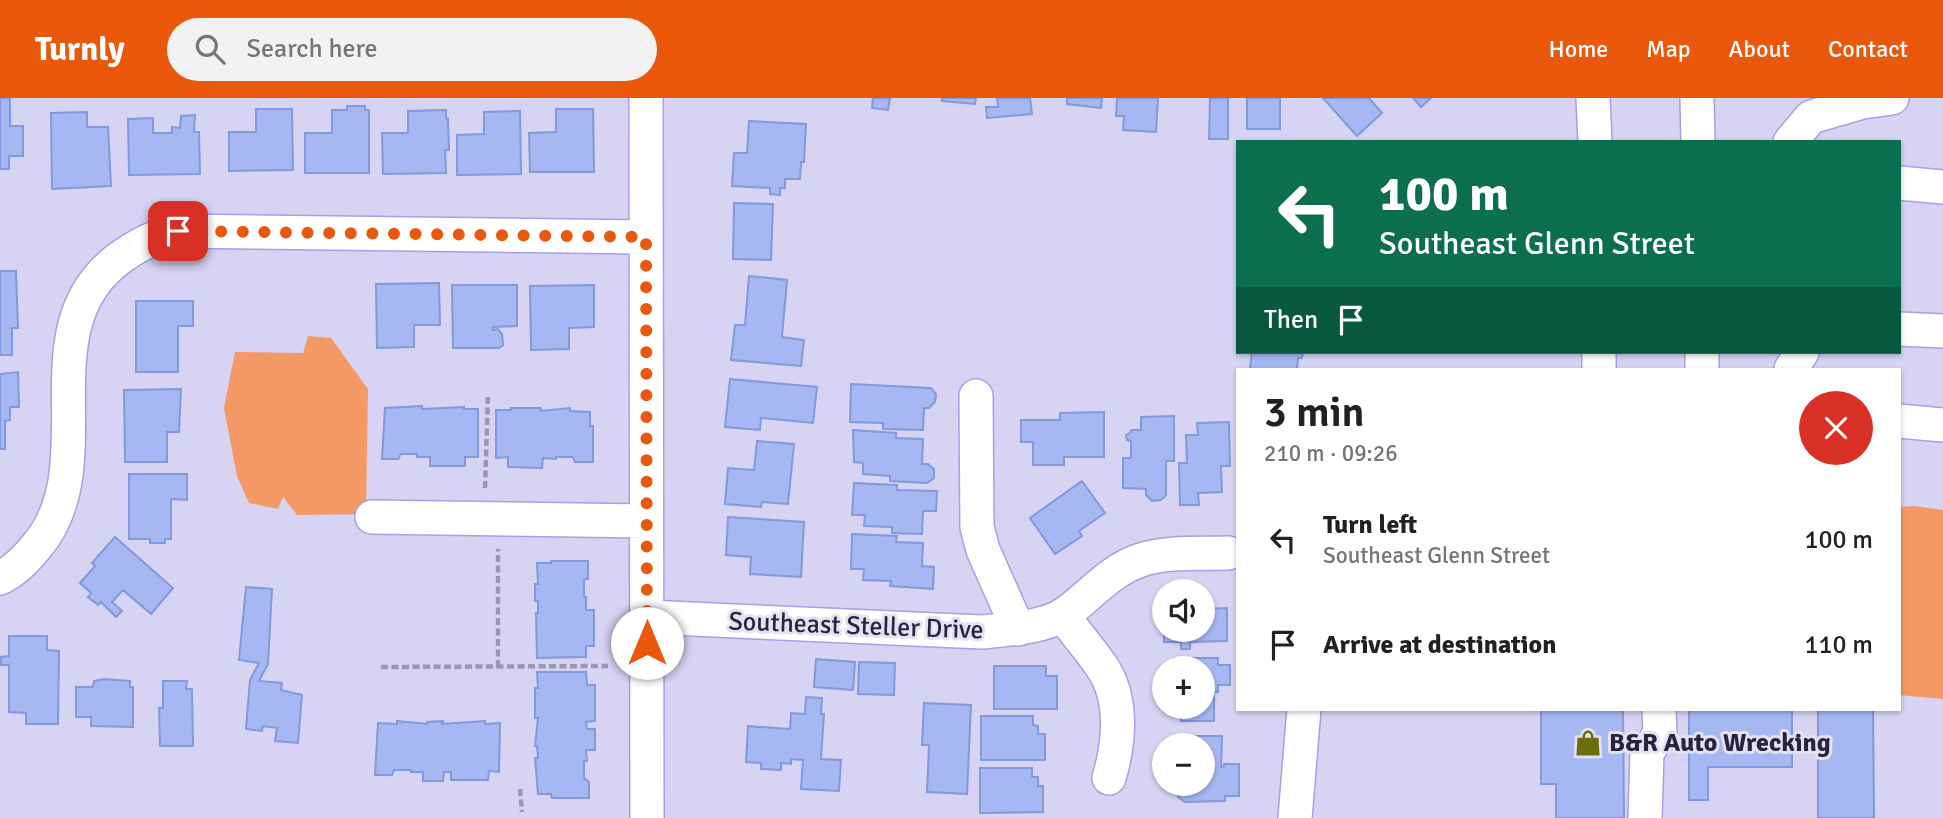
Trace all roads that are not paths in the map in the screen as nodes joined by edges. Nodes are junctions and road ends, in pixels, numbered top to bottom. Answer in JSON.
{"nodes":[{"id":1,"x":646,"y":98,"type":"edge"},
{"id":2,"x":1594,"y":98,"type":"edge"},
{"id":3,"x":1698,"y":98,"type":"edge"},
{"id":4,"x":1892,"y":98,"type":"edge"},
{"id":5,"x":1595,"y":140,"type":"edge"},
{"id":6,"x":1698,"y":140,"type":"edge"},
{"id":7,"x":1792,"y":140,"type":"edge"},
{"id":8,"x":1901,"y":183,"type":"edge"},
{"id":9,"x":1943,"y":187,"type":"edge"},
{"id":10,"x":646,"y":237,"type":"junction"},
{"id":11,"x":1901,"y":329,"type":"edge"},
{"id":12,"x":1943,"y":331,"type":"edge"},
{"id":13,"x":976,"y":396,"type":"dead end"},
{"id":14,"x":1901,"y":421,"type":"edge"},
{"id":15,"x":1943,"y":425,"type":"edge"},
{"id":16,"x":372,"y":517,"type":"dead end"},
{"id":17,"x":646,"y":521,"type":"junction"},
{"id":18,"x":1227,"y":553,"type":"dead end"},
{"id":19,"x":0,"y":578,"type":"edge"},
{"id":20,"x":1063,"y":615,"type":"junction"},
{"id":21,"x":647,"y":618,"type":"junction"},
{"id":22,"x":1017,"y":629,"type":"junction"},
{"id":23,"x":1304,"y":711,"type":"edge"},
{"id":24,"x":1659,"y":711,"type":"edge"},
{"id":25,"x":1109,"y":778,"type":"dead end"},
{"id":26,"x":647,"y":818,"type":"edge"},
{"id":27,"x":1295,"y":818,"type":"edge"},
{"id":28,"x":1645,"y":818,"type":"edge"}],
"edges":[{"from":1,"to":10,"type":"street"},
{"from":2,"to":5,"type":"street"},
{"from":3,"to":6,"type":"street"},
{"from":4,"to":7,"type":"street"},
{"from":8,"to":9,"type":"street"},
{"from":10,"to":17,"type":"street"},
{"from":10,"to":19,"type":"street"},
{"from":11,"to":12,"type":"street"},
{"from":13,"to":22,"type":"street"},
{"from":14,"to":15,"type":"street"},
{"from":16,"to":17,"type":"street"},
{"from":17,"to":21,"type":"street"},
{"from":18,"to":20,"type":"street"},
{"from":20,"to":22,"type":"street","name":"Southeast Steller Drive"},
{"from":20,"to":25,"type":"street"},
{"from":21,"to":22,"type":"street","name":"Southeast Steller Drive"},
{"from":21,"to":26,"type":"street"},
{"from":23,"to":27,"type":"street"},
{"from":24,"to":28,"type":"street"}]}
